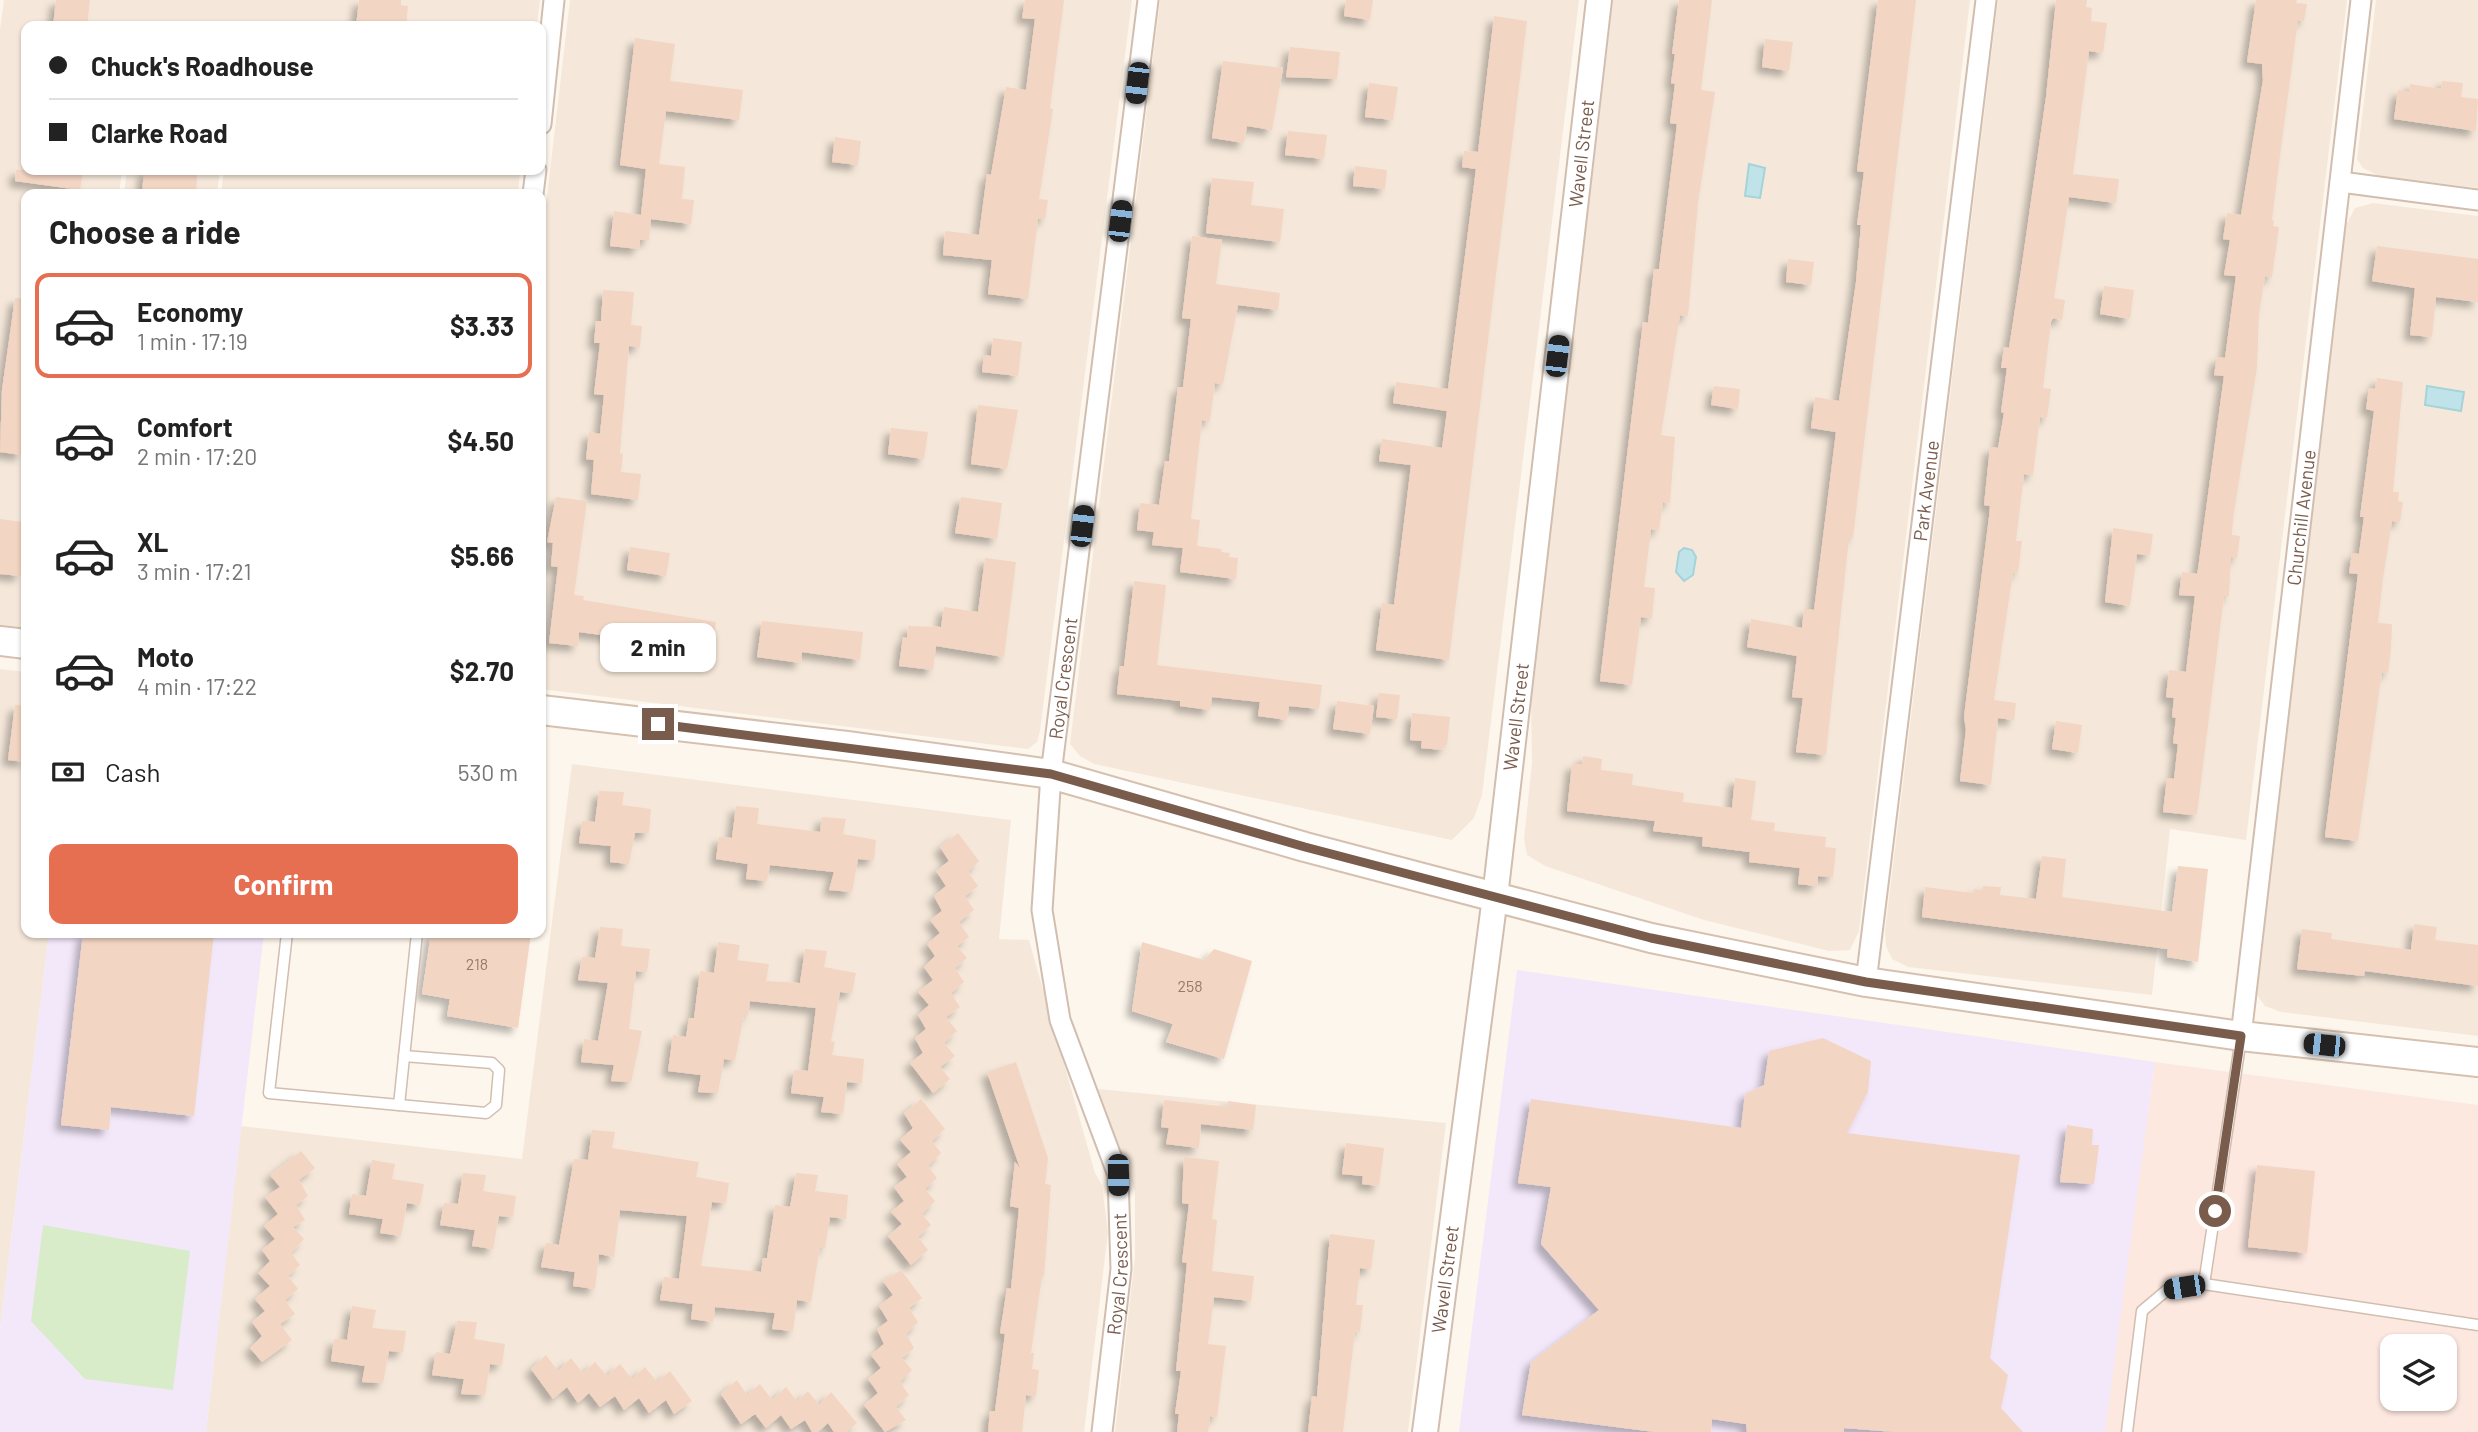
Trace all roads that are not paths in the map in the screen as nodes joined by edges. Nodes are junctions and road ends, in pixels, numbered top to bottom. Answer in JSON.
{"nodes":[{"id":1,"x":554,"y":0,"type":"edge"},
{"id":2,"x":1148,"y":0,"type":"edge"},
{"id":3,"x":1599,"y":0,"type":"edge"},
{"id":4,"x":1986,"y":0,"type":"edge"},
{"id":5,"x":2361,"y":0,"type":"edge"},
{"id":6,"x":546,"y":76,"type":"edge"},
{"id":7,"x":2341,"y":182,"type":"junction"},
{"id":8,"x":2478,"y":200,"type":"edge"},
{"id":9,"x":0,"y":640,"type":"edge"},
{"id":10,"x":21,"y":643,"type":"edge"},
{"id":11,"x":546,"y":711,"type":"edge"},
{"id":12,"x":1051,"y":774,"type":"junction"},
{"id":13,"x":1495,"y":897,"type":"junction"},
{"id":14,"x":286,"y":938,"type":"edge"},
{"id":15,"x":416,"y":938,"type":"edge"},
{"id":16,"x":1866,"y":982,"type":"junction"},
{"id":17,"x":2241,"y":1036,"type":"junction"},
{"id":18,"x":404,"y":1056,"type":"junction"},
{"id":19,"x":2478,"y":1062,"type":"edge"},
{"id":20,"x":399,"y":1105,"type":"junction"},
{"id":21,"x":2204,"y":1284,"type":"junction"},
{"id":22,"x":2478,"y":1325,"type":"edge"},
{"id":23,"x":1102,"y":1432,"type":"edge"},
{"id":24,"x":1424,"y":1432,"type":"edge"},
{"id":25,"x":2127,"y":1432,"type":"edge"}],
"edges":[{"from":1,"to":6,"type":"street"},
{"from":2,"to":12,"type":"street","name":"Royal Crescent"},
{"from":3,"to":13,"type":"street","name":"Wavell Street"},
{"from":4,"to":16,"type":"street","name":"Park Avenue"},
{"from":5,"to":7,"type":"street","name":"Churchill Avenue"},
{"from":7,"to":8,"type":"street"},
{"from":7,"to":17,"type":"street","name":"Churchill Avenue"},
{"from":9,"to":10,"type":"main road"},
{"from":11,"to":12,"type":"main road"},
{"from":12,"to":13,"type":"main road"},
{"from":12,"to":23,"type":"street","name":"Royal Crescent"},
{"from":13,"to":16,"type":"main road"},
{"from":13,"to":24,"type":"street","name":"Wavell Street"},
{"from":14,"to":20,"type":"lane"},
{"from":15,"to":18,"type":"lane"},
{"from":16,"to":17,"type":"main road"},
{"from":17,"to":19,"type":"main road"},
{"from":17,"to":21,"type":"lane"},
{"from":18,"to":20,"type":"lane"},
{"from":18,"to":20,"type":"lane"},
{"from":21,"to":22,"type":"lane"},
{"from":21,"to":25,"type":"lane"}]}
